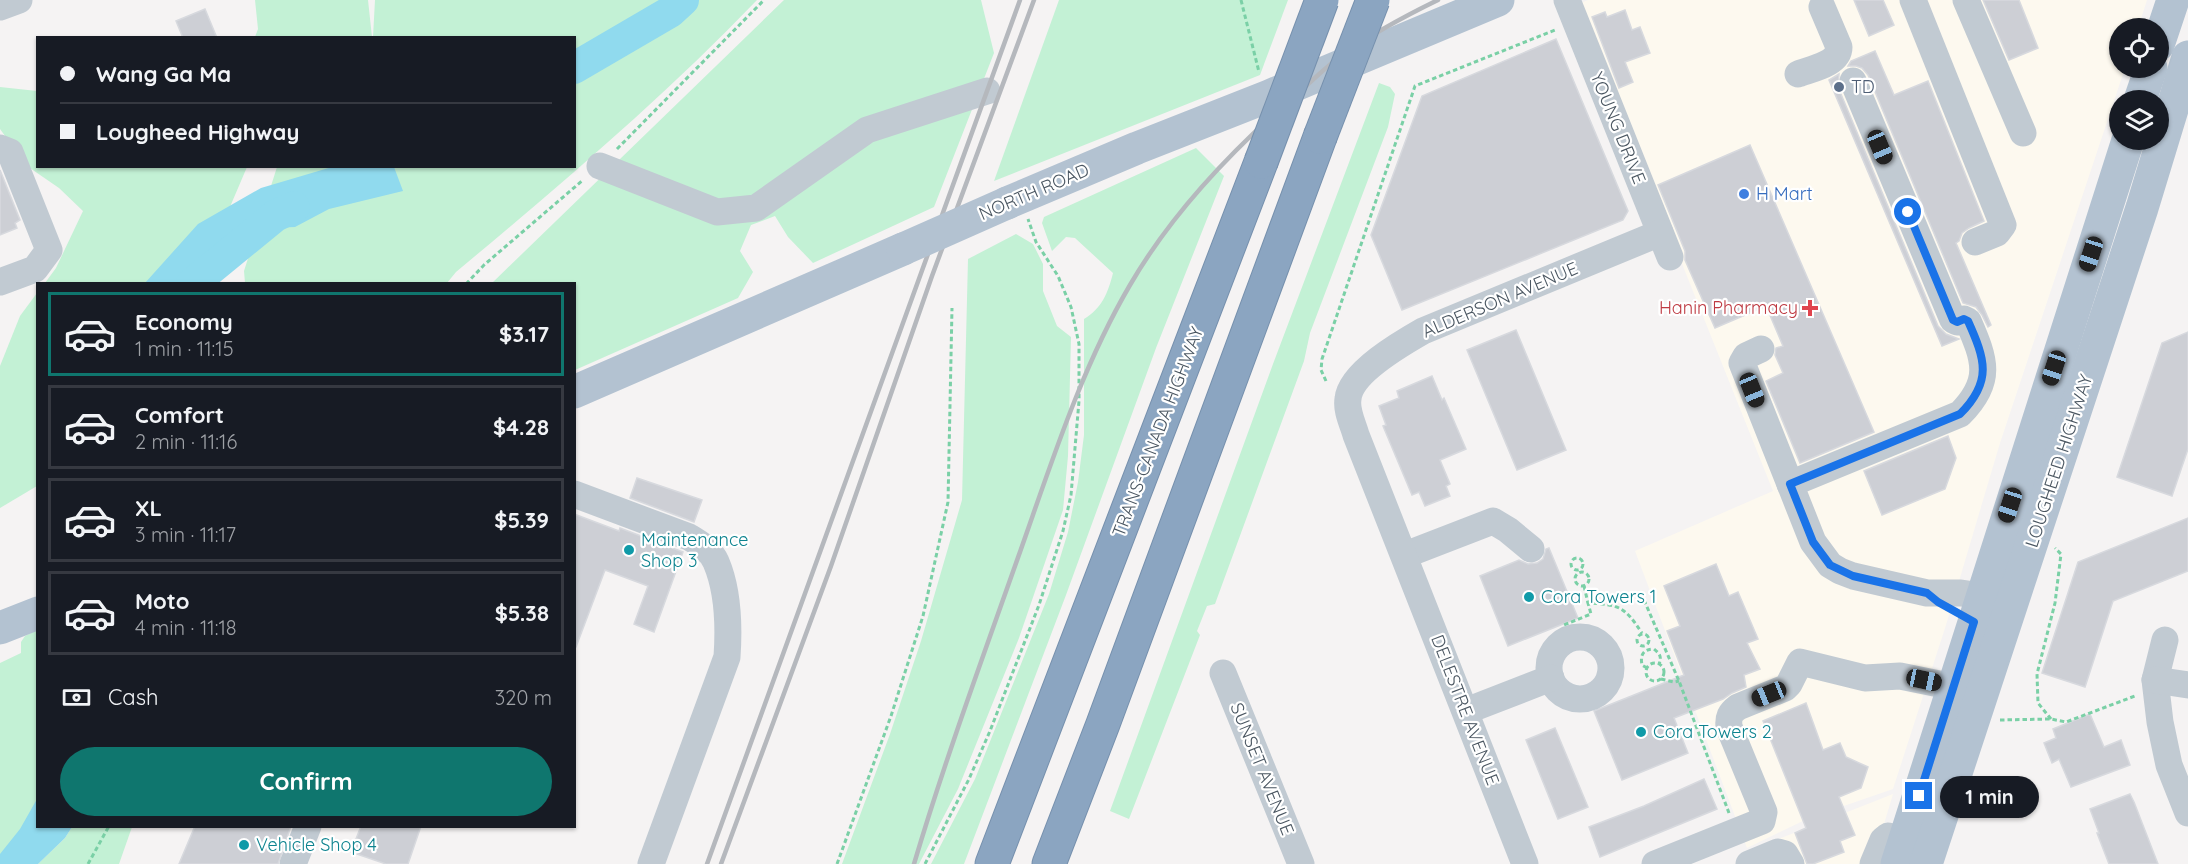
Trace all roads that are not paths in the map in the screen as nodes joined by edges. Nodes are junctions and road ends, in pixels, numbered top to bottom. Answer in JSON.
{"nodes":[{"id":1,"x":19,"y":0,"type":"edge"},
{"id":2,"x":1322,"y":0,"type":"edge"},
{"id":3,"x":1373,"y":0,"type":"edge"},
{"id":4,"x":1498,"y":0,"type":"edge"},
{"id":5,"x":1567,"y":0,"type":"edge"},
{"id":6,"x":1913,"y":0,"type":"edge"},
{"id":7,"x":1966,"y":0,"type":"edge"},
{"id":8,"x":2173,"y":0,"type":"edge"},
{"id":9,"x":0,"y":7,"type":"edge"},
{"id":10,"x":1822,"y":7,"type":"dead end"},
{"id":11,"x":2167,"y":18,"type":"edge"},
{"id":12,"x":2188,"y":57,"type":"edge"},
{"id":13,"x":1798,"y":74,"type":"dead end"},
{"id":14,"x":1853,"y":81,"type":"dead end"},
{"id":15,"x":987,"y":91,"type":"dead end"},
{"id":16,"x":2023,"y":133,"type":"dead end"},
{"id":17,"x":0,"y":148,"type":"edge"},
{"id":18,"x":2125,"y":150,"type":"edge"},
{"id":19,"x":600,"y":166,"type":"road end"},
{"id":20,"x":1975,"y":242,"type":"dead end"},
{"id":21,"x":1665,"y":245,"type":"joint"},
{"id":22,"x":0,"y":282,"type":"edge"},
{"id":23,"x":1761,"y":349,"type":"dead end"},
{"id":24,"x":576,"y":391,"type":"edge"},
{"id":25,"x":1790,"y":484,"type":"junction"},
{"id":26,"x":576,"y":495,"type":"edge"},
{"id":27,"x":1531,"y":549,"type":"dead end"},
{"id":28,"x":1405,"y":555,"type":"junction"},
{"id":29,"x":1978,"y":609,"type":"junction"},
{"id":30,"x":36,"y":614,"type":"edge"},
{"id":31,"x":0,"y":628,"type":"edge"},
{"id":32,"x":2165,"y":640,"type":"dead end"},
{"id":33,"x":1223,"y":674,"type":"dead end"},
{"id":34,"x":1551,"y":678,"type":"junction"},
{"id":35,"x":2156,"y":684,"type":"junction"},
{"id":36,"x":2188,"y":685,"type":"edge"},
{"id":37,"x":1965,"y":698,"type":"junction"},
{"id":38,"x":1466,"y":711,"type":"junction"},
{"id":39,"x":2182,"y":778,"type":"edge"},
{"id":40,"x":2188,"y":813,"type":"edge"},
{"id":41,"x":307,"y":828,"type":"edge"},
{"id":42,"x":1736,"y":833,"type":"junction"},
{"id":43,"x":1901,"y":852,"type":"edge"},
{"id":44,"x":293,"y":864,"type":"edge"},
{"id":45,"x":651,"y":864,"type":"edge"},
{"id":46,"x":992,"y":864,"type":"edge"},
{"id":47,"x":1049,"y":864,"type":"edge"},
{"id":48,"x":1300,"y":864,"type":"edge"},
{"id":49,"x":1525,"y":864,"type":"edge"},
{"id":50,"x":1655,"y":864,"type":"edge"},
{"id":51,"x":1749,"y":864,"type":"edge"},
{"id":52,"x":1791,"y":864,"type":"edge"},
{"id":53,"x":1873,"y":864,"type":"edge"},
{"id":54,"x":1926,"y":864,"type":"edge"}],
"edges":[{"from":1,"to":9,"type":"street"},
{"from":2,"to":46,"type":"highway","name":"TRANS-CANADA HIGHWAY","bridge":true},
{"from":3,"to":47,"type":"highway","bridge":true},
{"from":4,"to":24,"type":"main road","name":"NORTH ROAD","bridge":true},
{"from":5,"to":21,"type":"street","name":"YOUNG DRIVE"},
{"from":6,"to":20,"type":"street"},
{"from":7,"to":16,"type":"street"},
{"from":8,"to":11,"type":"main road"},
{"from":10,"to":13,"type":"street"},
{"from":12,"to":37,"type":"main road","name":"LOUGHEED HIGHWAY"},
{"from":14,"to":25,"type":"street"},
{"from":15,"to":19,"type":"street"},
{"from":17,"to":22,"type":"street"},
{"from":18,"to":29,"type":"main road","name":"LOUGHEED HIGHWAY"},
{"from":21,"to":28,"type":"street","name":"ALDERSON AVENUE"},
{"from":23,"to":25,"type":"street"},
{"from":25,"to":29,"type":"street"},
{"from":26,"to":45,"type":"street"},
{"from":27,"to":28,"type":"street"},
{"from":28,"to":38,"type":"street","name":"DELESTRE AVENUE"},
{"from":29,"to":37,"type":"main road","name":"LOUGHEED HIGHWAY"},
{"from":30,"to":31,"type":"main road"},
{"from":32,"to":35,"type":"street"},
{"from":33,"to":48,"type":"street","name":"SUNSET AVENUE"},
{"from":34,"to":34,"type":"street"},
{"from":34,"to":38,"type":"street"},
{"from":35,"to":36,"type":"street"},
{"from":35,"to":39,"type":"street"},
{"from":37,"to":42,"type":"street"},
{"from":37,"to":43,"type":"main road","name":"LOUGHEED HIGHWAY"},
{"from":37,"to":54,"type":"main road","name":"LOUGHEED HIGHWAY"},
{"from":38,"to":49,"type":"street","name":"DELESTRE AVENUE"},
{"from":39,"to":40,"type":"street"},
{"from":41,"to":44,"type":"street"},
{"from":42,"to":50,"type":"street"},
{"from":42,"to":51,"type":"street"},
{"from":43,"to":53,"type":"street"},
{"from":51,"to":52,"type":"street"}]}
